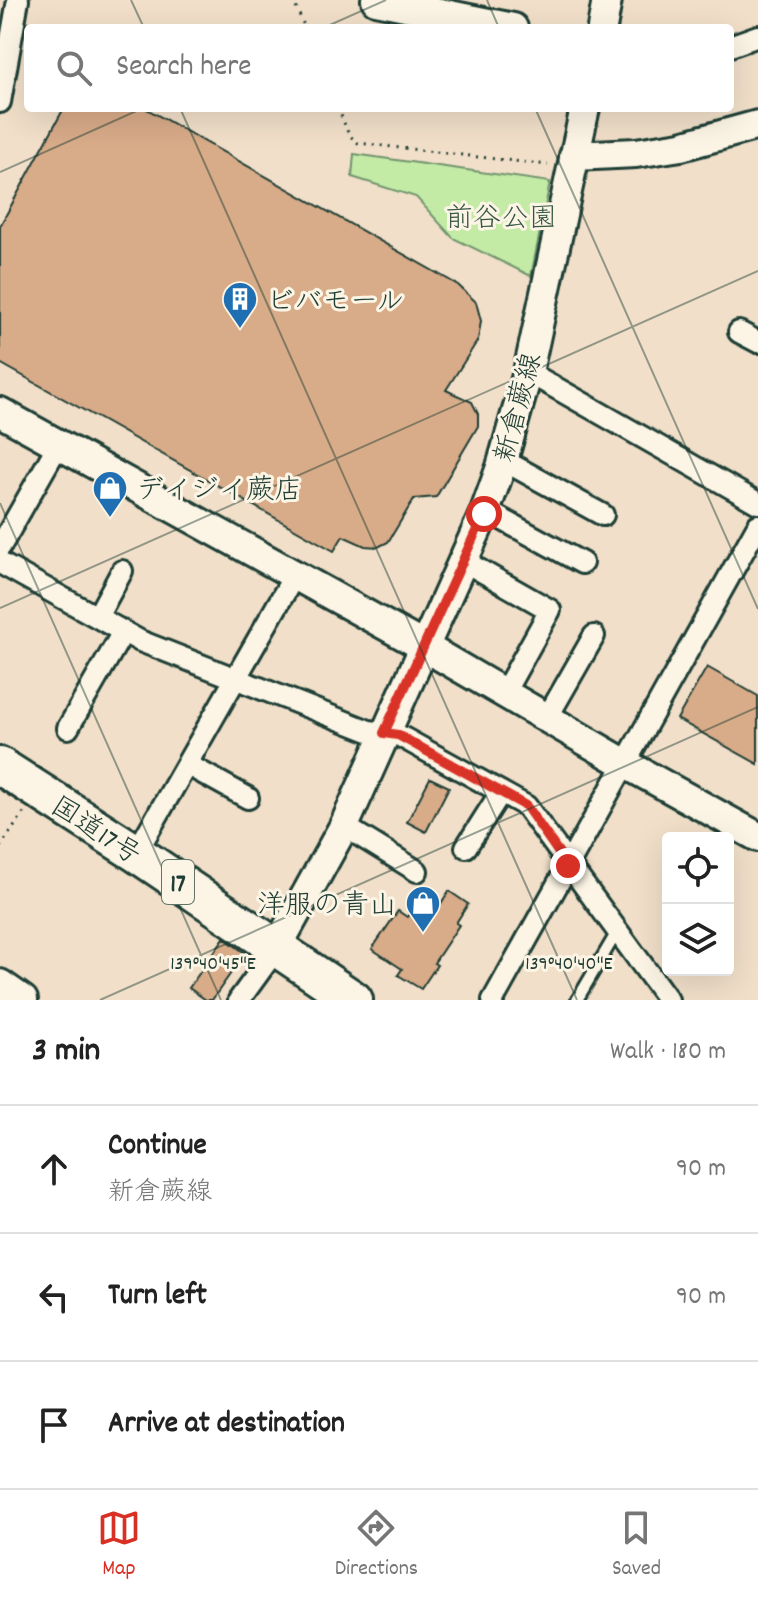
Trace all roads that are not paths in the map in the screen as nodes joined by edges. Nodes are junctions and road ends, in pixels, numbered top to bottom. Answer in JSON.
{"nodes":[{"id":1,"x":18,"y":0,"type":"edge"},
{"id":2,"x":376,"y":0,"type":"edge"},
{"id":3,"x":607,"y":0,"type":"edge"},
{"id":4,"x":493,"y":24,"type":"edge"},
{"id":5,"x":603,"y":24,"type":"edge"},
{"id":6,"x":758,"y":36,"type":"edge"},
{"id":7,"x":734,"y":45,"type":"edge"},
{"id":8,"x":0,"y":102,"type":"edge"},
{"id":9,"x":584,"y":112,"type":"edge"},
{"id":10,"x":758,"y":125,"type":"edge"},
{"id":11,"x":573,"y":162,"type":"junction"},
{"id":12,"x":739,"y":332,"type":"dead end"},
{"id":13,"x":758,"y":342,"type":"edge"},
{"id":14,"x":528,"y":372,"type":"junction"},
{"id":15,"x":0,"y":412,"type":"edge"},
{"id":16,"x":58,"y":445,"type":"junction"},
{"id":17,"x":503,"y":460,"type":"junction"},
{"id":18,"x":758,"y":503,"type":"edge"},
{"id":19,"x":485,"y":510,"type":"junction"},
{"id":20,"x":603,"y":515,"type":"dead end"},
{"id":21,"x":758,"y":525,"type":"edge"},
{"id":22,"x":0,"y":547,"type":"edge"},
{"id":23,"x":462,"y":560,"type":"junction"},
{"id":24,"x":0,"y":563,"type":"edge"},
{"id":25,"x":582,"y":563,"type":"dead end"},
{"id":26,"x":122,"y":571,"type":"dead end"},
{"id":27,"x":294,"y":576,"type":"junction"},
{"id":28,"x":97,"y":617,"type":"junction"},
{"id":29,"x":123,"y":632,"type":"junction"},
{"id":30,"x":594,"y":636,"type":"dead end"},
{"id":31,"x":423,"y":646,"type":"junction"},
{"id":32,"x":236,"y":680,"type":"junction"},
{"id":33,"x":504,"y":693,"type":"junction"},
{"id":34,"x":547,"y":718,"type":"junction"},
{"id":35,"x":68,"y":728,"type":"dead end"},
{"id":36,"x":384,"y":733,"type":"junction"},
{"id":37,"x":624,"y":763,"type":"junction"},
{"id":38,"x":188,"y":765,"type":"junction"},
{"id":39,"x":0,"y":766,"type":"edge"},
{"id":40,"x":501,"y":792,"type":"junction"},
{"id":41,"x":248,"y":798,"type":"dead end"},
{"id":42,"x":344,"y":826,"type":"junction"},
{"id":43,"x":758,"y":837,"type":"edge"},
{"id":44,"x":466,"y":847,"type":"dead end"},
{"id":45,"x":136,"y":853,"type":"junction"},
{"id":46,"x":568,"y":866,"type":"junction"},
{"id":47,"x":417,"y":871,"type":"dead end"},
{"id":48,"x":617,"y":932,"type":"junction"},
{"id":49,"x":276,"y":949,"type":"junction"},
{"id":50,"x":0,"y":984,"type":"edge"},
{"id":51,"x":23,"y":1000,"type":"edge"},
{"id":52,"x":239,"y":1000,"type":"edge"},
{"id":53,"x":354,"y":1000,"type":"edge"},
{"id":54,"x":493,"y":1000,"type":"edge"},
{"id":55,"x":577,"y":1000,"type":"edge"},
{"id":56,"x":668,"y":1000,"type":"edge"}],
"edges":[{"from":1,"to":8,"type":"street"},
{"from":2,"to":4,"type":"street"},
{"from":3,"to":5,"type":"street"},
{"from":6,"to":7,"type":"street"},
{"from":9,"to":11,"type":"street","name":"新倉蕨線"},
{"from":10,"to":11,"type":"street"},
{"from":11,"to":14,"type":"street","name":"新倉蕨線"},
{"from":12,"to":13,"type":"street"},
{"from":14,"to":17,"type":"street","name":"新倉蕨線"},
{"from":14,"to":18,"type":"street"},
{"from":15,"to":16,"type":"street"},
{"from":16,"to":22,"type":"street"},
{"from":16,"to":27,"type":"street"},
{"from":17,"to":19,"type":"street","name":"新倉蕨線"},
{"from":17,"to":20,"type":"street"},
{"from":19,"to":23,"type":"street","name":"新倉蕨線"},
{"from":19,"to":25,"type":"street"},
{"from":21,"to":37,"type":"street"},
{"from":23,"to":31,"type":"street","name":"新倉蕨線"},
{"from":23,"to":33,"type":"street"},
{"from":24,"to":28,"type":"street"},
{"from":26,"to":28,"type":"street"},
{"from":27,"to":31,"type":"street"},
{"from":27,"to":32,"type":"street"},
{"from":28,"to":29,"type":"street"},
{"from":29,"to":32,"type":"street"},
{"from":29,"to":35,"type":"street"},
{"from":30,"to":34,"type":"street"},
{"from":31,"to":33,"type":"street"},
{"from":31,"to":36,"type":"street","name":"新倉蕨線"},
{"from":32,"to":36,"type":"street"},
{"from":32,"to":38,"type":"street"},
{"from":33,"to":34,"type":"street"},
{"from":34,"to":37,"type":"street"},
{"from":36,"to":40,"type":"street"},
{"from":36,"to":42,"type":"street","name":"新倉蕨線"},
{"from":37,"to":43,"type":"street"},
{"from":37,"to":46,"type":"street"},
{"from":38,"to":41,"type":"street"},
{"from":38,"to":45,"type":"street"},
{"from":39,"to":45,"type":"highway","name":"国道17号","number":"17"},
{"from":40,"to":44,"type":"street"},
{"from":40,"to":46,"type":"street"},
{"from":42,"to":47,"type":"street"},
{"from":42,"to":49,"type":"street","name":"新倉蕨線"},
{"from":45,"to":49,"type":"highway","name":"国道17号","number":"17"},
{"from":46,"to":48,"type":"street"},
{"from":46,"to":54,"type":"street"},
{"from":48,"to":55,"type":"lane"},
{"from":48,"to":56,"type":"street"},
{"from":49,"to":52,"type":"street"},
{"from":49,"to":53,"type":"highway","name":"国道17号","number":"17"},
{"from":50,"to":51,"type":"street"}]}
